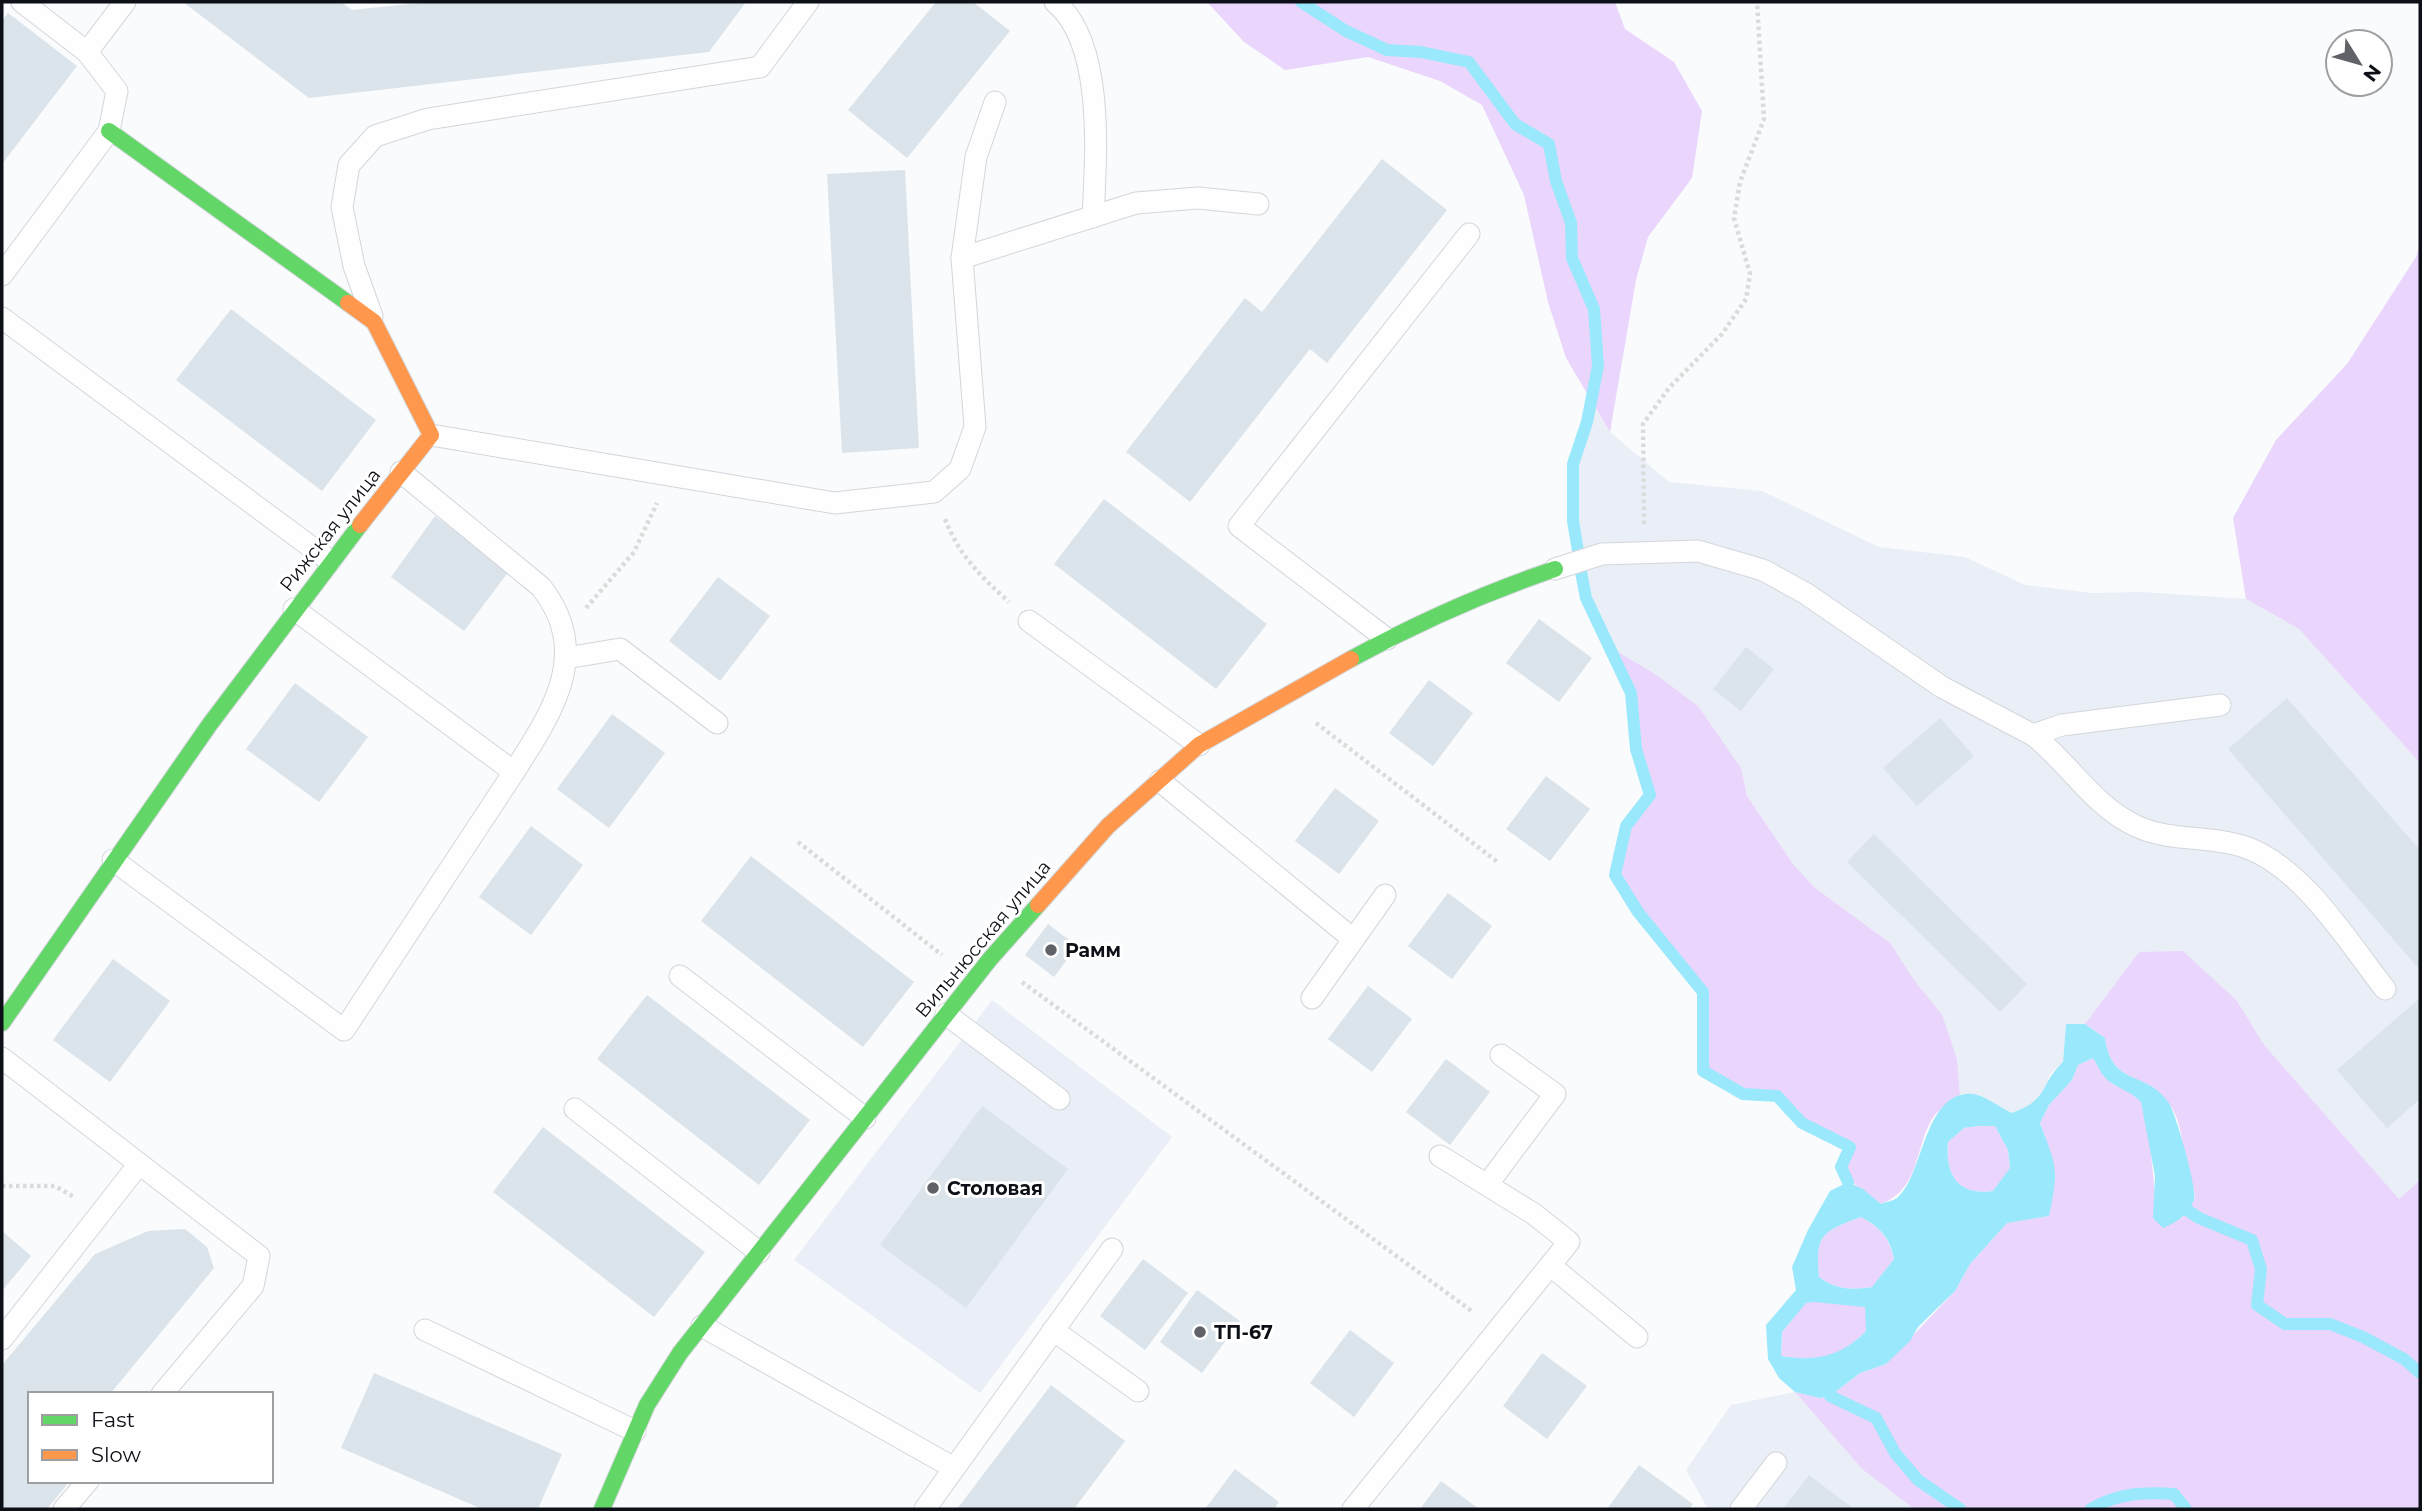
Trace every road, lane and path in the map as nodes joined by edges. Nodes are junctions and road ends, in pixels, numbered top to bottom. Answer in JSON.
{"nodes":[{"id":1,"x":22,"y":2,"type":"edge"},
{"id":2,"x":125,"y":2,"type":"edge"},
{"id":3,"x":808,"y":2,"type":"edge"},
{"id":4,"x":1055,"y":2,"type":"edge"},
{"id":5,"x":1757,"y":2,"type":"edge"},
{"id":6,"x":87,"y":52,"type":"junction"},
{"id":7,"x":995,"y":102,"type":"dead end"},
{"id":8,"x":108,"y":131,"type":"junction"},
{"id":9,"x":1258,"y":204,"type":"dead end"},
{"id":10,"x":1093,"y":217,"type":"junction"},
{"id":11,"x":1469,"y":234,"type":"dead end"},
{"id":12,"x":962,"y":258,"type":"junction"},
{"id":13,"x":2,"y":275,"type":"edge"},
{"id":14,"x":2,"y":318,"type":"edge"},
{"id":15,"x":374,"y":321,"type":"junction"},
{"id":16,"x":431,"y":435,"type":"junction"},
{"id":17,"x":401,"y":472,"type":"junction"},
{"id":18,"x":670,"y":475,"type":"junction"},
{"id":19,"x":956,"y":547,"type":"dead end"},
{"id":20,"x":1644,"y":553,"type":"junction"},
{"id":21,"x":330,"y":561,"type":"junction"},
{"id":22,"x":1555,"y":569,"type":"joint"},
{"id":23,"x":294,"y":609,"type":"junction"},
{"id":24,"x":1029,"y":621,"type":"joint"},
{"id":25,"x":565,"y":632,"type":"junction"},
{"id":26,"x":1387,"y":639,"type":"junction"},
{"id":27,"x":566,"y":658,"type":"junction"},
{"id":28,"x":1282,"y":697,"type":"junction"},
{"id":29,"x":2220,"y":705,"type":"dead end"},
{"id":30,"x":717,"y":723,"type":"dead end"},
{"id":31,"x":2033,"y":735,"type":"junction"},
{"id":32,"x":1199,"y":745,"type":"junction"},
{"id":33,"x":514,"y":772,"type":"junction"},
{"id":34,"x":1160,"y":781,"type":"junction"},
{"id":35,"x":798,"y":842,"type":"dead end"},
{"id":36,"x":113,"y":860,"type":"junction"},
{"id":37,"x":1499,"y":863,"type":"dead end"},
{"id":38,"x":1385,"y":895,"type":"dead end"},
{"id":39,"x":1353,"y":939,"type":"junction"},
{"id":40,"x":990,"y":959,"type":"junction"},
{"id":41,"x":680,"y":976,"type":"dead end"},
{"id":42,"x":973,"y":980,"type":"junction"},
{"id":43,"x":2385,"y":989,"type":"dead end"},
{"id":44,"x":1312,"y":998,"type":"dead end"},
{"id":45,"x":946,"y":1014,"type":"junction"},
{"id":46,"x":2,"y":1023,"type":"edge"},
{"id":47,"x":1501,"y":1055,"type":"dead end"},
{"id":48,"x":2,"y":1058,"type":"edge"},
{"id":49,"x":1059,"y":1099,"type":"dead end"},
{"id":50,"x":575,"y":1109,"type":"dead end"},
{"id":51,"x":865,"y":1118,"type":"junction"},
{"id":52,"x":1440,"y":1156,"type":"dead end"},
{"id":53,"x":139,"y":1164,"type":"junction"},
{"id":54,"x":1487,"y":1185,"type":"junction"},
{"id":55,"x":2,"y":1186,"type":"edge"},
{"id":56,"x":99,"y":1215,"type":"junction"},
{"id":57,"x":1112,"y":1249,"type":"dead end"},
{"id":58,"x":760,"y":1252,"type":"junction"},
{"id":59,"x":1551,"y":1266,"type":"junction"},
{"id":60,"x":702,"y":1326,"type":"junction"},
{"id":61,"x":1496,"y":1329,"type":"junction"},
{"id":62,"x":425,"y":1330,"type":"dead end"},
{"id":63,"x":1053,"y":1330,"type":"junction"},
{"id":64,"x":1637,"y":1337,"type":"dead end"},
{"id":65,"x":2,"y":1339,"type":"edge"},
{"id":66,"x":1138,"y":1391,"type":"dead end"},
{"id":67,"x":164,"y":1392,"type":"edge"},
{"id":68,"x":635,"y":1431,"type":"junction"},
{"id":69,"x":1776,"y":1462,"type":"dead end"},
{"id":70,"x":954,"y":1468,"type":"junction"},
{"id":71,"x":86,"y":1483,"type":"edge"},
{"id":72,"x":64,"y":1509,"type":"edge"},
{"id":73,"x":603,"y":1509,"type":"edge"},
{"id":74,"x":925,"y":1509,"type":"edge"},
{"id":75,"x":1353,"y":1509,"type":"edge"},
{"id":76,"x":1741,"y":1509,"type":"edge"}],
"edges":[{"from":1,"to":6,"type":"lane"},
{"from":2,"to":6,"type":"lane"},
{"from":3,"to":15,"type":"lane"},
{"from":4,"to":10,"type":"lane"},
{"from":5,"to":20,"type":"path"},
{"from":6,"to":8,"type":"lane"},
{"from":7,"to":12,"type":"lane"},
{"from":8,"to":13,"type":"lane"},
{"from":8,"to":15,"type":"street"},
{"from":9,"to":10,"type":"lane"},
{"from":10,"to":12,"type":"lane"},
{"from":11,"to":26,"type":"lane"},
{"from":12,"to":18,"type":"lane"},
{"from":14,"to":21,"type":"lane"},
{"from":15,"to":16,"type":"street"},
{"from":16,"to":17,"type":"street","name":"Рижская улица"},
{"from":16,"to":18,"type":"lane"},
{"from":17,"to":21,"type":"street","name":"Рижская улица"},
{"from":17,"to":25,"type":"lane"},
{"from":18,"to":25,"type":"path"},
{"from":19,"to":24,"type":"path"},
{"from":20,"to":22,"type":"lane"},
{"from":20,"to":31,"type":"lane"},
{"from":21,"to":23,"type":"street","name":"Рижская улица"},
{"from":22,"to":26,"type":"street","name":"Вильнюсская улица"},
{"from":23,"to":33,"type":"lane"},
{"from":23,"to":36,"type":"street","name":"Рижская улица"},
{"from":24,"to":32,"type":"lane"},
{"from":25,"to":27,"type":"lane"},
{"from":26,"to":28,"type":"street","name":"Вильнюсская улица"},
{"from":27,"to":30,"type":"lane"},
{"from":27,"to":33,"type":"lane"},
{"from":28,"to":32,"type":"street","name":"Вильнюсская улица"},
{"from":28,"to":37,"type":"path"},
{"from":29,"to":31,"type":"lane"},
{"from":31,"to":43,"type":"lane"},
{"from":32,"to":34,"type":"street","name":"Вильнюсская улица"},
{"from":33,"to":36,"type":"lane"},
{"from":34,"to":39,"type":"lane"},
{"from":34,"to":40,"type":"street","name":"Вильнюсская улица"},
{"from":35,"to":42,"type":"path"},
{"from":36,"to":46,"type":"street","name":"Рижская улица"},
{"from":38,"to":39,"type":"lane"},
{"from":39,"to":44,"type":"lane"},
{"from":40,"to":42,"type":"street","name":"Вильнюсская улица"},
{"from":40,"to":61,"type":"path"},
{"from":41,"to":51,"type":"lane"},
{"from":42,"to":45,"type":"street","name":"Вильнюсская улица"},
{"from":45,"to":49,"type":"lane"},
{"from":45,"to":51,"type":"street","name":"Вильнюсская улица"},
{"from":47,"to":54,"type":"lane"},
{"from":48,"to":53,"type":"lane"},
{"from":50,"to":58,"type":"lane"},
{"from":51,"to":58,"type":"street","name":"Вильнюсская улица"},
{"from":52,"to":54,"type":"lane"},
{"from":53,"to":56,"type":"lane"},
{"from":53,"to":67,"type":"lane"},
{"from":54,"to":59,"type":"lane"},
{"from":55,"to":56,"type":"path"},
{"from":56,"to":65,"type":"lane"},
{"from":57,"to":63,"type":"lane"},
{"from":58,"to":60,"type":"street","name":"Вильнюсская улица"},
{"from":59,"to":61,"type":"lane"},
{"from":59,"to":64,"type":"lane"},
{"from":60,"to":68,"type":"street","name":"Вильнюсская улица"},
{"from":60,"to":70,"type":"lane"},
{"from":61,"to":75,"type":"lane"},
{"from":62,"to":68,"type":"lane"},
{"from":63,"to":66,"type":"lane"},
{"from":63,"to":70,"type":"lane"},
{"from":68,"to":73,"type":"street","name":"Вильнюсская улица"},
{"from":69,"to":76,"type":"lane"},
{"from":70,"to":74,"type":"lane"},
{"from":71,"to":72,"type":"lane"}]}
